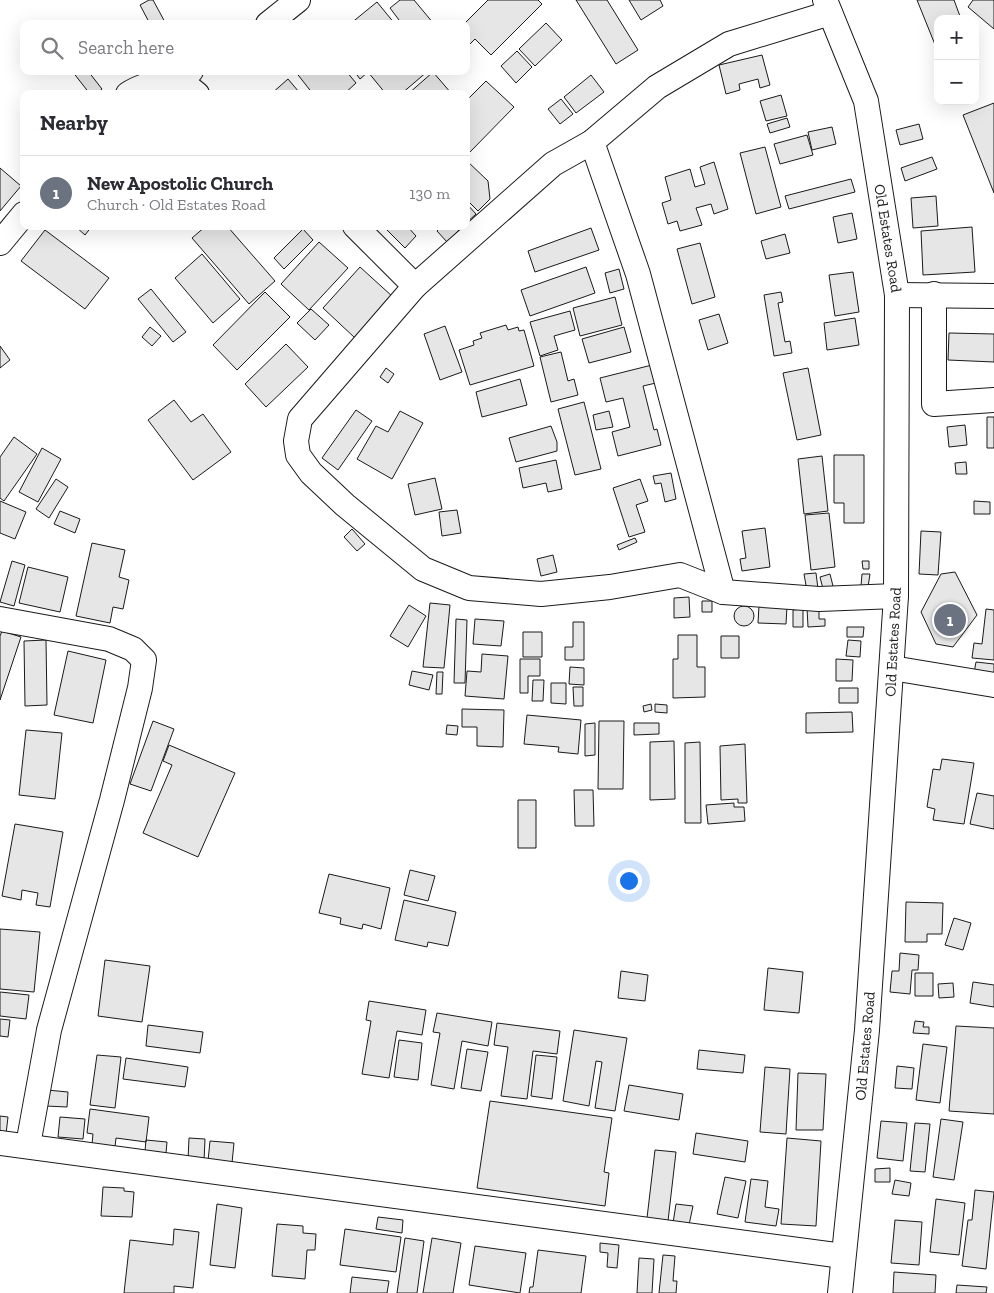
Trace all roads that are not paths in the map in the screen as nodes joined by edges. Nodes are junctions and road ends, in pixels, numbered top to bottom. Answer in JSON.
{"nodes":[{"id":1,"x":298,"y":0,"type":"edge"},
{"id":2,"x":828,"y":7,"type":"edge"},
{"id":3,"x":273,"y":20,"type":"edge"},
{"id":4,"x":184,"y":75,"type":"edge"},
{"id":5,"x":133,"y":90,"type":"edge"},
{"id":6,"x":194,"y":90,"type":"edge"},
{"id":7,"x":592,"y":142,"type":"junction"},
{"id":8,"x":20,"y":219,"type":"edge"},
{"id":9,"x":359,"y":230,"type":"edge"},
{"id":10,"x":0,"y":243,"type":"edge"},
{"id":11,"x":416,"y":286,"type":"junction"},
{"id":12,"x":934,"y":294,"type":"junction"},
{"id":13,"x":897,"y":295,"type":"junction"},
{"id":14,"x":994,"y":296,"type":"edge"},
{"id":15,"x":994,"y":400,"type":"edge"},
{"id":16,"x":723,"y":592,"type":"junction"},
{"id":17,"x":896,"y":596,"type":"junction"},
{"id":18,"x":0,"y":619,"type":"edge"},
{"id":19,"x":892,"y":668,"type":"junction"},
{"id":20,"x":994,"y":685,"type":"edge"},
{"id":21,"x":0,"y":1142,"type":"edge"},
{"id":22,"x":28,"y":1145,"type":"junction"},
{"id":23,"x":843,"y":1256,"type":"junction"},
{"id":24,"x":840,"y":1293,"type":"edge"}],
"edges":[{"from":1,"to":3,"type":"street"},
{"from":2,"to":7,"type":"street"},
{"from":2,"to":13,"type":"street","name":"Old Estates Road"},
{"from":4,"to":5,"type":"street"},
{"from":4,"to":6,"type":"street"},
{"from":7,"to":11,"type":"street"},
{"from":7,"to":16,"type":"street"},
{"from":8,"to":10,"type":"street"},
{"from":9,"to":11,"type":"street"},
{"from":11,"to":16,"type":"street"},
{"from":12,"to":13,"type":"street"},
{"from":12,"to":14,"type":"street"},
{"from":12,"to":15,"type":"street"},
{"from":13,"to":17,"type":"street","name":"Old Estates Road"},
{"from":16,"to":17,"type":"street"},
{"from":17,"to":19,"type":"street","name":"Old Estates Road"},
{"from":18,"to":22,"type":"street"},
{"from":19,"to":20,"type":"street"},
{"from":19,"to":23,"type":"street","name":"Old Estates Road"},
{"from":21,"to":22,"type":"street"},
{"from":22,"to":23,"type":"street"},
{"from":23,"to":24,"type":"street","name":"Old Estates Road"}]}
